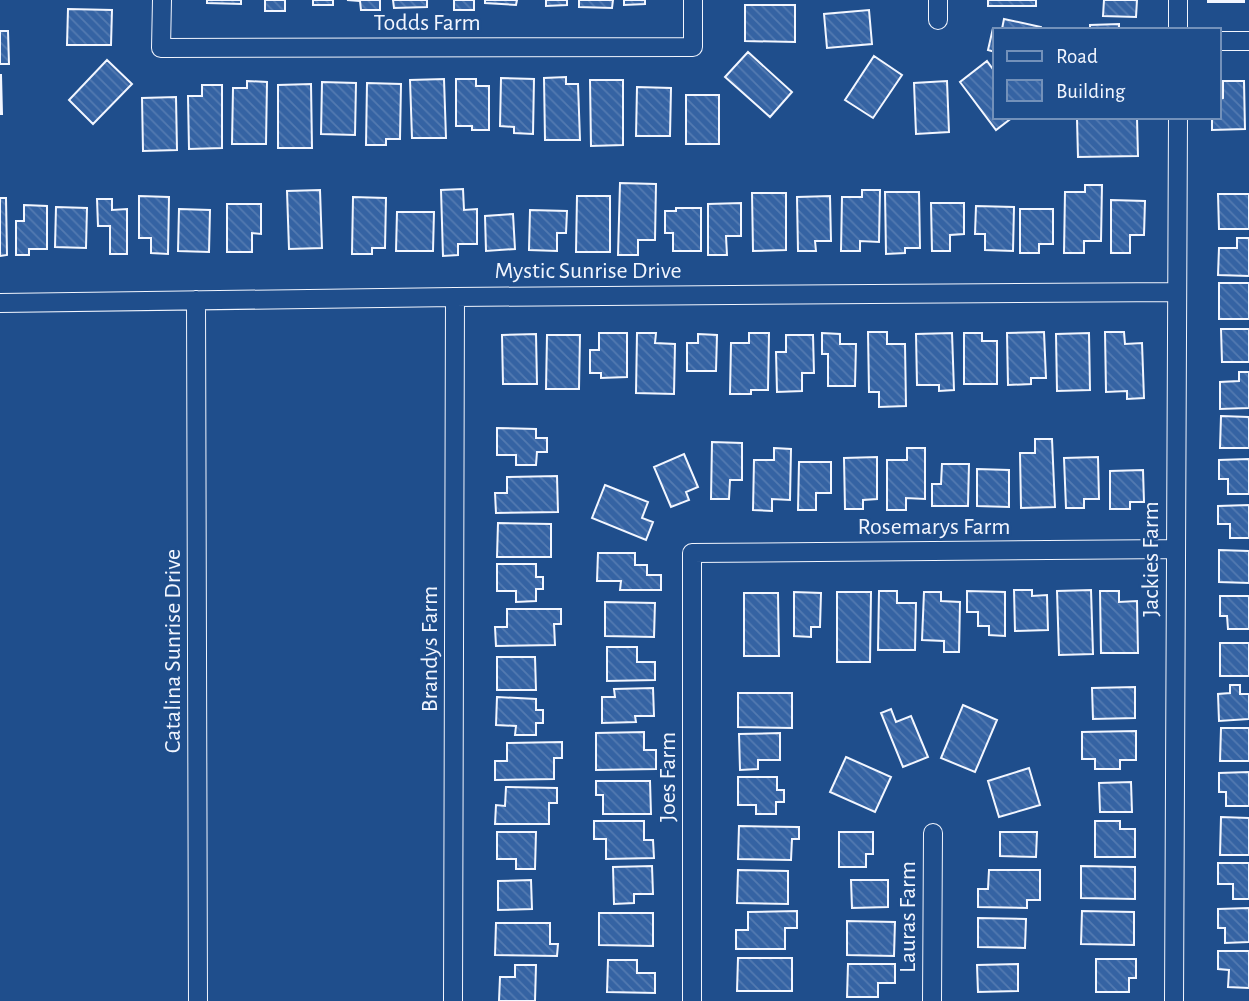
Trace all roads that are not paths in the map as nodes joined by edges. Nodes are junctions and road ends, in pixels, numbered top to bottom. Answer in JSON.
{"nodes":[{"id":1,"x":162,"y":0,"type":"edge"},
{"id":2,"x":693,"y":0,"type":"edge"},
{"id":3,"x":938,"y":0,"type":"edge"},
{"id":4,"x":1178,"y":0,"type":"edge"},
{"id":5,"x":938,"y":20,"type":"dead end"},
{"id":6,"x":1178,"y":28,"type":"edge"},
{"id":7,"x":1221,"y":41,"type":"edge"},
{"id":8,"x":1249,"y":41,"type":"edge"},
{"id":9,"x":1178,"y":119,"type":"edge"},
{"id":10,"x":1177,"y":292,"type":"junction"},
{"id":11,"x":455,"y":297,"type":"junction"},
{"id":12,"x":197,"y":300,"type":"junction"},
{"id":13,"x":0,"y":303,"type":"edge"},
{"id":14,"x":1176,"y":549,"type":"junction"},
{"id":15,"x":692,"y":553,"type":"joint"},
{"id":16,"x":933,"y":833,"type":"dead end"},
{"id":17,"x":198,"y":1001,"type":"edge"},
{"id":18,"x":453,"y":1001,"type":"edge"},
{"id":19,"x":692,"y":1001,"type":"edge"},
{"id":20,"x":932,"y":1001,"type":"edge"},
{"id":21,"x":1174,"y":1001,"type":"edge"}],
"edges":[{"from":1,"to":2,"type":"street","name":"Todds Farm"},
{"from":3,"to":5,"type":"street"},
{"from":4,"to":6,"type":"street"},
{"from":7,"to":8,"type":"street"},
{"from":9,"to":10,"type":"street","name":"Jackies Farm"},
{"from":10,"to":11,"type":"street","name":"Mystic Sunrise Drive"},
{"from":10,"to":14,"type":"street","name":"Jackies Farm"},
{"from":11,"to":12,"type":"street","name":"Mystic Sunrise Drive"},
{"from":11,"to":18,"type":"street","name":"Brandys Farm"},
{"from":12,"to":13,"type":"street","name":"Mystic Sunrise Drive"},
{"from":12,"to":17,"type":"street","name":"Catalina Sunrise Drive"},
{"from":14,"to":15,"type":"street","name":"Rosemarys Farm"},
{"from":14,"to":21,"type":"street","name":"Jackies Farm"},
{"from":15,"to":19,"type":"street","name":"Joes Farm"},
{"from":16,"to":20,"type":"street","name":"Lauras Farm"}]}
